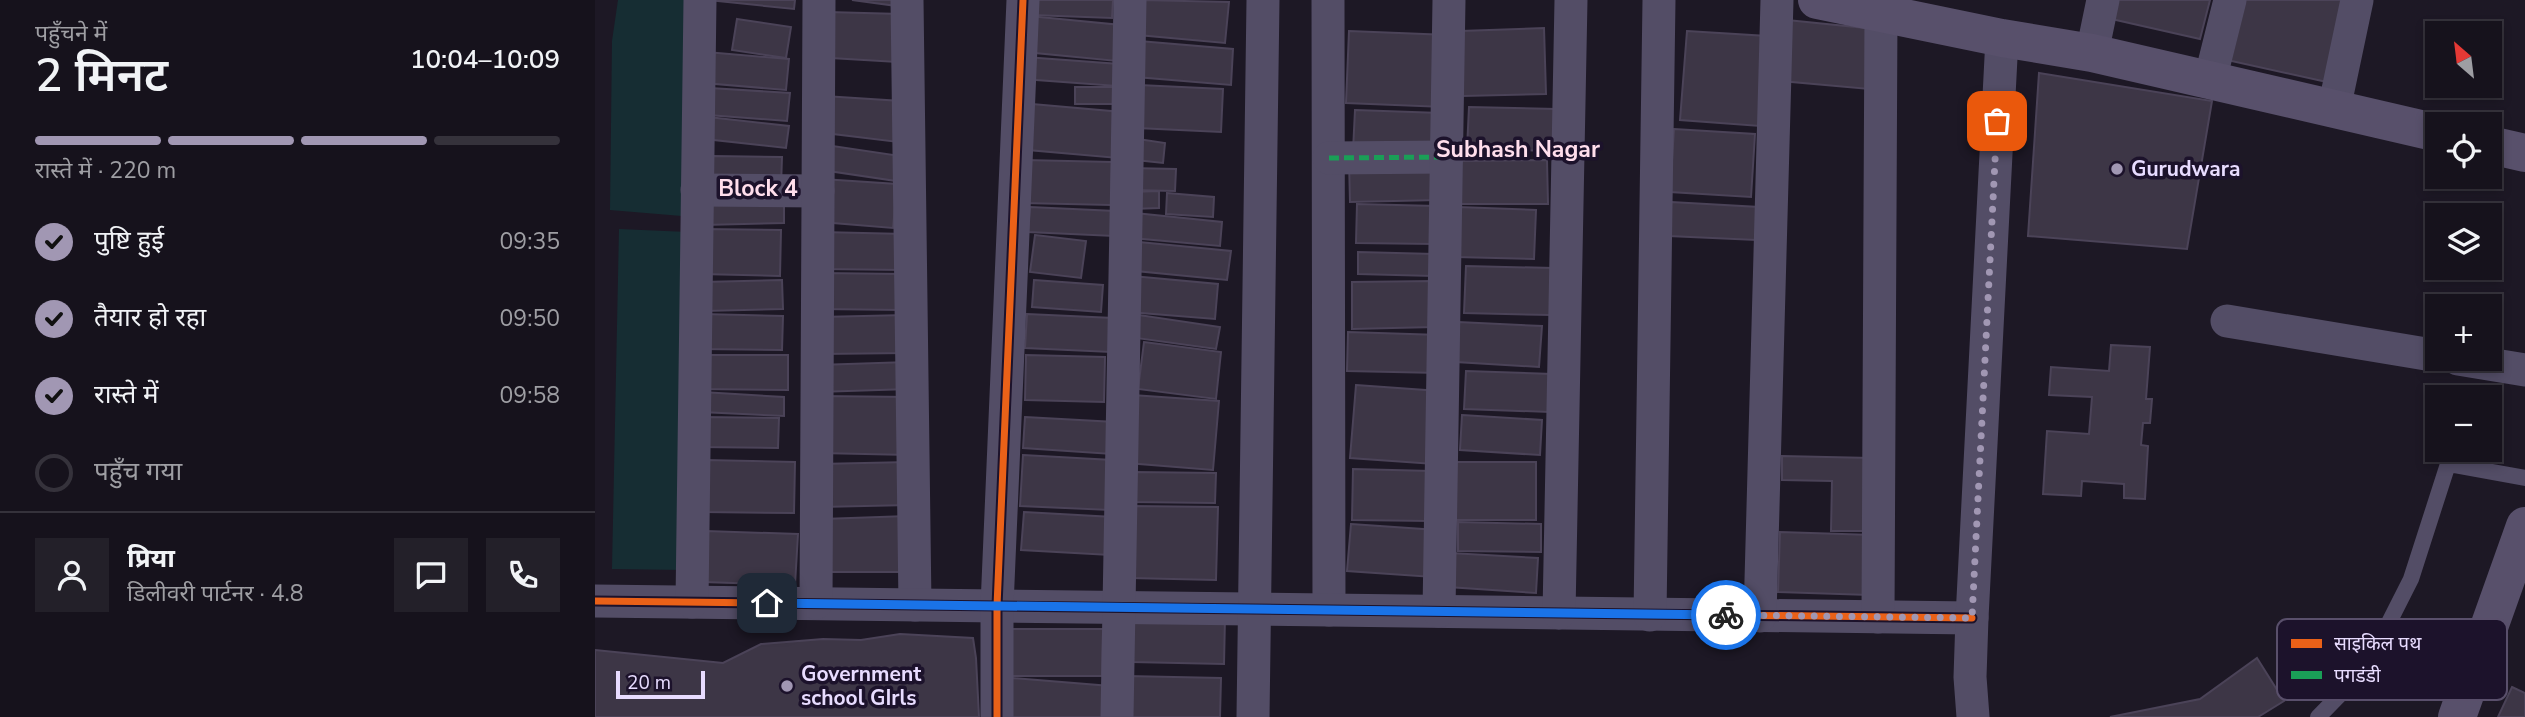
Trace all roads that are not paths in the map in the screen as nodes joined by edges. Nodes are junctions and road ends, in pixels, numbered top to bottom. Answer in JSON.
{"nodes":[{"id":1,"x":700,"y":0,"type":"edge"},
{"id":2,"x":819,"y":0,"type":"edge"},
{"id":3,"x":907,"y":0,"type":"edge"},
{"id":4,"x":1023,"y":0,"type":"edge"},
{"id":5,"x":1130,"y":0,"type":"edge"},
{"id":6,"x":1263,"y":0,"type":"edge"},
{"id":7,"x":1328,"y":0,"type":"edge"},
{"id":8,"x":1449,"y":0,"type":"edge"},
{"id":9,"x":1571,"y":0,"type":"edge"},
{"id":10,"x":1659,"y":0,"type":"edge"},
{"id":11,"x":1777,"y":0,"type":"edge"},
{"id":12,"x":1817,"y":0,"type":"edge"},
{"id":13,"x":2103,"y":0,"type":"edge"},
{"id":14,"x":2230,"y":0,"type":"edge"},
{"id":15,"x":2357,"y":0,"type":"edge"},
{"id":16,"x":1881,"y":13,"type":"junction"},
{"id":17,"x":2002,"y":38,"type":"junction"},
{"id":18,"x":2092,"y":53,"type":"junction"},
{"id":19,"x":2210,"y":80,"type":"junction"},
{"id":20,"x":2334,"y":109,"type":"junction"},
{"id":21,"x":2425,"y":130,"type":"edge"},
{"id":22,"x":2502,"y":148,"type":"edge"},
{"id":23,"x":2525,"y":153,"type":"edge"},
{"id":24,"x":1447,"y":157,"type":"junction"},
{"id":25,"x":1329,"y":158,"type":"junction"},
{"id":26,"x":697,"y":190,"type":"junction"},
{"id":27,"x":818,"y":191,"type":"junction"},
{"id":28,"x":2227,"y":321,"type":"dead end"},
{"id":29,"x":2425,"y":354,"type":"edge"},
{"id":30,"x":2502,"y":366,"type":"edge"},
{"id":31,"x":2525,"y":370,"type":"edge"},
{"id":32,"x":2525,"y":478,"type":"edge"},
{"id":33,"x":2524,"y":530,"type":"edge"},
{"id":34,"x":595,"y":600,"type":"edge"},
{"id":35,"x":692,"y":602,"type":"junction"},
{"id":36,"x":816,"y":603,"type":"junction"},
{"id":37,"x":915,"y":605,"type":"junction"},
{"id":38,"x":997,"y":606,"type":"junction"},
{"id":39,"x":1118,"y":607,"type":"junction"},
{"id":40,"x":1256,"y":609,"type":"junction"},
{"id":41,"x":1329,"y":610,"type":"junction"},
{"id":42,"x":1439,"y":611,"type":"junction"},
{"id":43,"x":1559,"y":613,"type":"junction"},
{"id":44,"x":1650,"y":614,"type":"junction"},
{"id":45,"x":1760,"y":615,"type":"junction"},
{"id":46,"x":1878,"y":617,"type":"junction"},
{"id":47,"x":1972,"y":618,"type":"junction"},
{"id":48,"x":2391,"y":619,"type":"edge"},
{"id":49,"x":2492,"y":619,"type":"edge"},
{"id":50,"x":2335,"y":700,"type":"edge"},
{"id":51,"x":2463,"y":700,"type":"edge"},
{"id":52,"x":997,"y":717,"type":"edge"},
{"id":53,"x":1117,"y":717,"type":"edge"},
{"id":54,"x":1253,"y":717,"type":"edge"},
{"id":55,"x":1973,"y":717,"type":"edge"},
{"id":56,"x":2318,"y":717,"type":"edge"},
{"id":57,"x":2457,"y":717,"type":"edge"}],
"edges":[{"from":1,"to":26,"type":"street"},
{"from":2,"to":27,"type":"street"},
{"from":3,"to":37,"type":"street"},
{"from":4,"to":38,"type":"street"},
{"from":5,"to":39,"type":"street"},
{"from":6,"to":40,"type":"street"},
{"from":7,"to":25,"type":"street"},
{"from":8,"to":24,"type":"street"},
{"from":9,"to":43,"type":"street"},
{"from":10,"to":44,"type":"street"},
{"from":11,"to":45,"type":"street"},
{"from":12,"to":16,"type":"street"},
{"from":13,"to":18,"type":"street"},
{"from":14,"to":19,"type":"street"},
{"from":15,"to":20,"type":"street"},
{"from":16,"to":17,"type":"street"},
{"from":16,"to":46,"type":"street"},
{"from":17,"to":18,"type":"street"},
{"from":17,"to":47,"type":"street"},
{"from":18,"to":19,"type":"street"},
{"from":19,"to":20,"type":"street"},
{"from":20,"to":21,"type":"street"},
{"from":22,"to":23,"type":"street"},
{"from":24,"to":25,"type":"street"},
{"from":24,"to":42,"type":"street"},
{"from":25,"to":41,"type":"street"},
{"from":26,"to":27,"type":"street"},
{"from":26,"to":35,"type":"street"},
{"from":27,"to":36,"type":"street"},
{"from":28,"to":29,"type":"street"},
{"from":30,"to":31,"type":"street"},
{"from":32,"to":48,"type":"lane"},
{"from":33,"to":49,"type":"street"},
{"from":34,"to":35,"type":"street"},
{"from":35,"to":36,"type":"street"},
{"from":36,"to":37,"type":"street"},
{"from":37,"to":38,"type":"street"},
{"from":38,"to":39,"type":"street"},
{"from":38,"to":52,"type":"street"},
{"from":39,"to":40,"type":"street"},
{"from":39,"to":53,"type":"street"},
{"from":40,"to":41,"type":"street"},
{"from":40,"to":54,"type":"street"},
{"from":41,"to":42,"type":"street"},
{"from":42,"to":43,"type":"street"},
{"from":43,"to":44,"type":"street"},
{"from":44,"to":45,"type":"street"},
{"from":45,"to":46,"type":"street"},
{"from":46,"to":47,"type":"street"},
{"from":47,"to":55,"type":"street"},
{"from":50,"to":56,"type":"lane"},
{"from":51,"to":57,"type":"street"}]}
